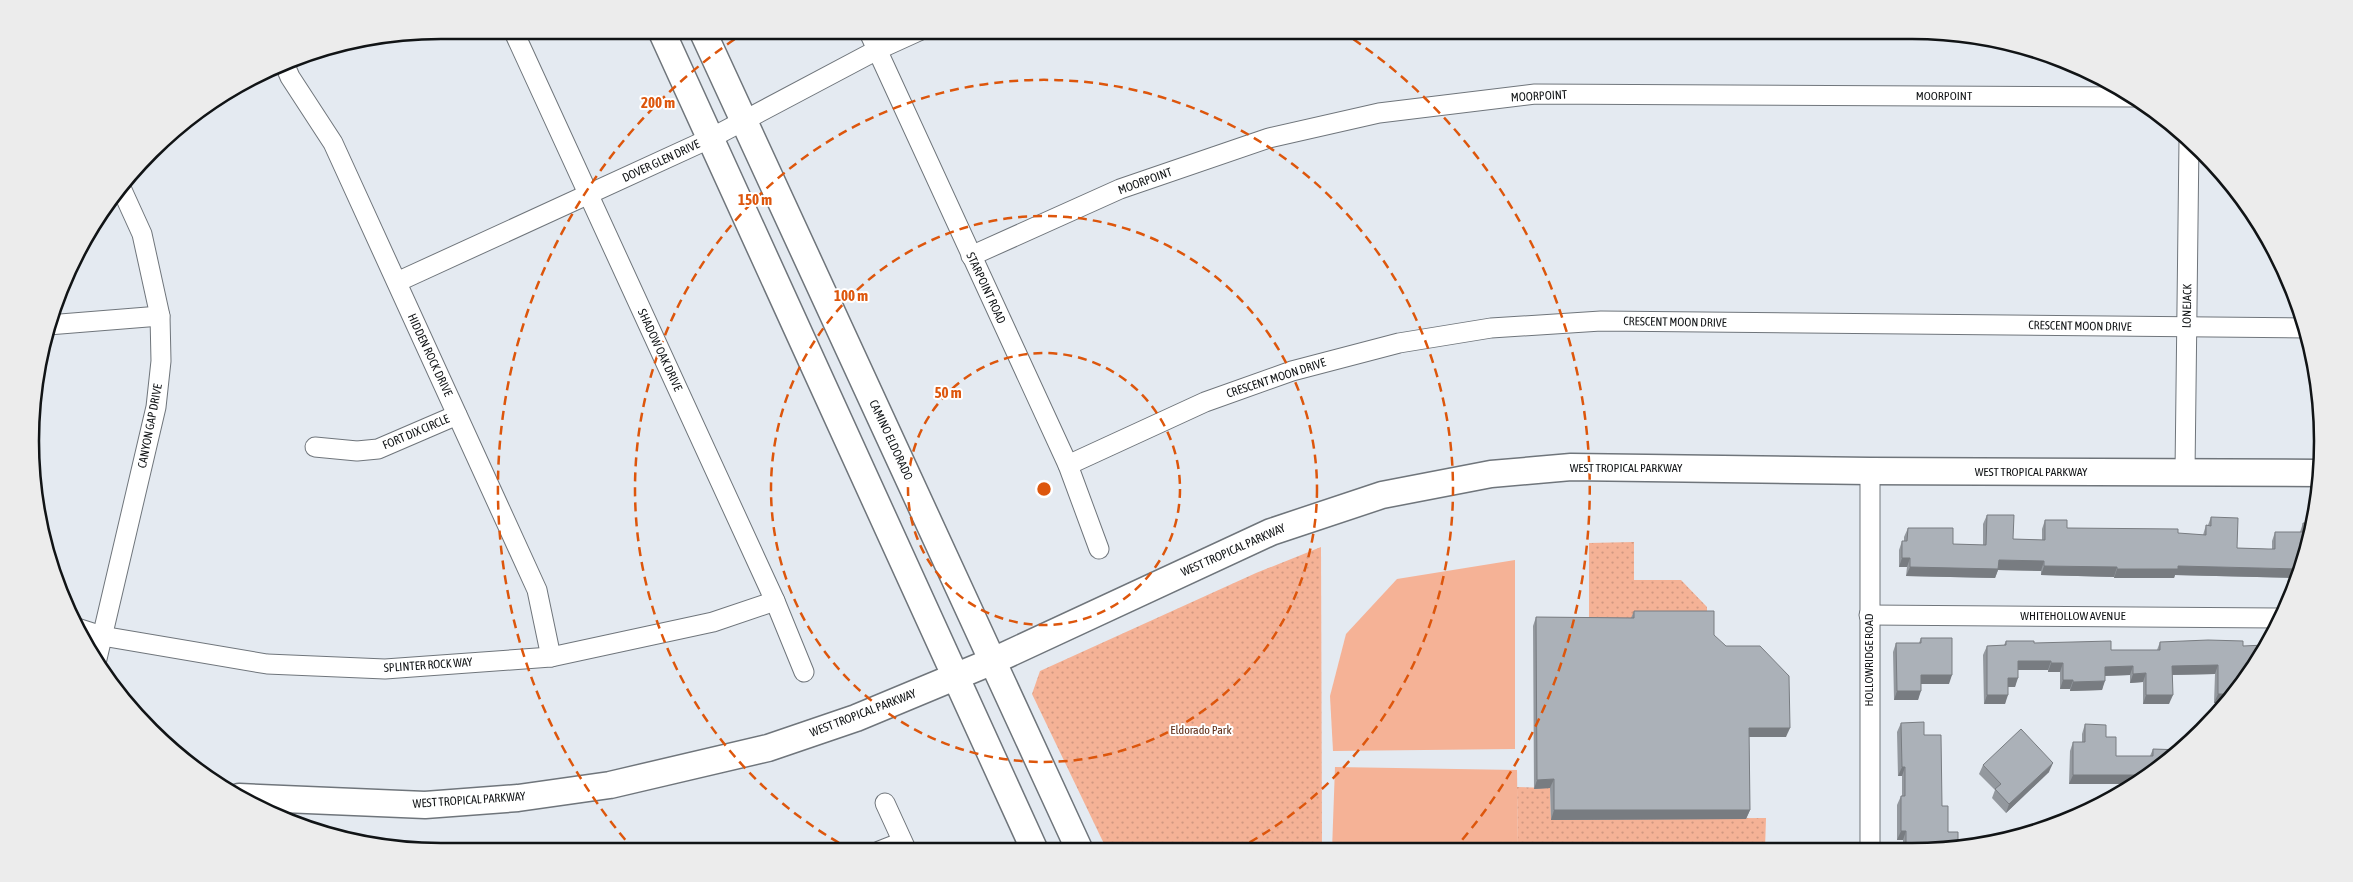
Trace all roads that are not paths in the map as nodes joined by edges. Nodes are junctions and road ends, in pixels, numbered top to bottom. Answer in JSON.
{"nodes":[{"id":1,"x":517,"y":39,"type":"edge"},
{"id":2,"x":665,"y":39,"type":"edge"},
{"id":3,"x":706,"y":39,"type":"edge"},
{"id":4,"x":872,"y":39,"type":"edge"},
{"id":5,"x":901,"y":39,"type":"edge"},
{"id":6,"x":877,"y":50,"type":"junction"},
{"id":7,"x":287,"y":69,"type":"edge"},
{"id":8,"x":2119,"y":97,"type":"edge"},
{"id":9,"x":745,"y":122,"type":"junction"},
{"id":10,"x":711,"y":138,"type":"junction"},
{"id":11,"x":2188,"y":149,"type":"edge"},
{"id":12,"x":124,"y":194,"type":"edge"},
{"id":13,"x":589,"y":194,"type":"junction"},
{"id":14,"x":972,"y":256,"type":"junction"},
{"id":15,"x":397,"y":282,"type":"junction"},
{"id":16,"x":160,"y":316,"type":"junction"},
{"id":17,"x":56,"y":324,"type":"edge"},
{"id":18,"x":2187,"y":327,"type":"junction"},
{"id":19,"x":2298,"y":328,"type":"edge"},
{"id":20,"x":458,"y":414,"type":"junction"},
{"id":21,"x":315,"y":447,"type":"dead end"},
{"id":22,"x":1068,"y":465,"type":"junction"},
{"id":23,"x":1870,"y":471,"type":"junction"},
{"id":24,"x":2185,"y":473,"type":"junction"},
{"id":25,"x":2313,"y":473,"type":"edge"},
{"id":26,"x":1099,"y":549,"type":"dead end"},
{"id":27,"x":775,"y":601,"type":"junction"},
{"id":28,"x":1869,"y":615,"type":"junction"},
{"id":29,"x":2273,"y":618,"type":"edge"},
{"id":30,"x":87,"y":631,"type":"edge"},
{"id":31,"x":102,"y":636,"type":"junction"},
{"id":32,"x":99,"y":651,"type":"edge"},
{"id":33,"x":551,"y":657,"type":"junction"},
{"id":34,"x":992,"y":661,"type":"junction"},
{"id":35,"x":804,"y":672,"type":"dead end"},
{"id":36,"x":955,"y":677,"type":"junction"},
{"id":37,"x":262,"y":801,"type":"edge"},
{"id":38,"x":885,"y":803,"type":"dead end"},
{"id":39,"x":903,"y":843,"type":"edge"},
{"id":40,"x":1031,"y":843,"type":"edge"},
{"id":41,"x":1077,"y":843,"type":"edge"},
{"id":42,"x":1870,"y":843,"type":"edge"}],
"edges":[{"from":1,"to":13,"type":"street","name":"SHADOW OAK DRIVE"},
{"from":2,"to":10,"type":"main road"},
{"from":3,"to":9,"type":"main road","name":"CAMINO ELDORADO"},
{"from":4,"to":6,"type":"street","name":"STARPOINT ROAD"},
{"from":5,"to":6,"type":"street","name":"DOVER GLEN DRIVE"},
{"from":6,"to":9,"type":"street","name":"DOVER GLEN DRIVE"},
{"from":6,"to":14,"type":"street","name":"STARPOINT ROAD"},
{"from":7,"to":15,"type":"street","name":"HIDDEN ROCK DRIVE"},
{"from":8,"to":14,"type":"street","name":"MOORPOINT"},
{"from":9,"to":10,"type":"street","name":"DOVER GLEN DRIVE"},
{"from":9,"to":34,"type":"main road","name":"CAMINO ELDORADO"},
{"from":10,"to":13,"type":"street","name":"DOVER GLEN DRIVE"},
{"from":10,"to":36,"type":"main road"},
{"from":11,"to":18,"type":"street","name":"LONEJACK"},
{"from":12,"to":16,"type":"street","name":"CANYON GAP DRIVE"},
{"from":13,"to":15,"type":"street","name":"DOVER GLEN DRIVE"},
{"from":13,"to":27,"type":"street","name":"SHADOW OAK DRIVE"},
{"from":14,"to":22,"type":"street","name":"STARPOINT ROAD"},
{"from":15,"to":20,"type":"street","name":"HIDDEN ROCK DRIVE"},
{"from":16,"to":17,"type":"street"},
{"from":16,"to":31,"type":"street","name":"CANYON GAP DRIVE"},
{"from":18,"to":19,"type":"street","name":"CRESCENT MOON DRIVE"},
{"from":18,"to":22,"type":"street","name":"CRESCENT MOON DRIVE"},
{"from":18,"to":24,"type":"street","name":"LONEJACK"},
{"from":20,"to":21,"type":"street","name":"FORT DIX CIRCLE"},
{"from":20,"to":33,"type":"street","name":"HIDDEN ROCK DRIVE"},
{"from":22,"to":26,"type":"street","name":"STARPOINT ROAD"},
{"from":23,"to":24,"type":"main road","name":"WEST TROPICAL PARKWAY"},
{"from":23,"to":28,"type":"street","name":"HOLLOWRIDGE ROAD"},
{"from":23,"to":34,"type":"main road","name":"WEST TROPICAL PARKWAY"},
{"from":24,"to":25,"type":"main road","name":"WEST TROPICAL PARKWAY"},
{"from":27,"to":33,"type":"street","name":"SPLINTER ROCK WAY"},
{"from":27,"to":35,"type":"street","name":"SHADOW OAK DRIVE"},
{"from":28,"to":29,"type":"street","name":"WHITEHOLLOW AVENUE"},
{"from":28,"to":42,"type":"street","name":"HOLLOWRIDGE ROAD"},
{"from":30,"to":31,"type":"street","name":"SPLINTER ROCK WAY"},
{"from":31,"to":32,"type":"street","name":"CANYON GAP DRIVE"},
{"from":31,"to":33,"type":"street","name":"SPLINTER ROCK WAY"},
{"from":34,"to":36,"type":"main road","name":"WEST TROPICAL PARKWAY"},
{"from":34,"to":41,"type":"main road","name":"CAMINO ELDORADO"},
{"from":36,"to":37,"type":"main road","name":"WEST TROPICAL PARKWAY"},
{"from":36,"to":40,"type":"main road"},
{"from":38,"to":39,"type":"street"}]}
